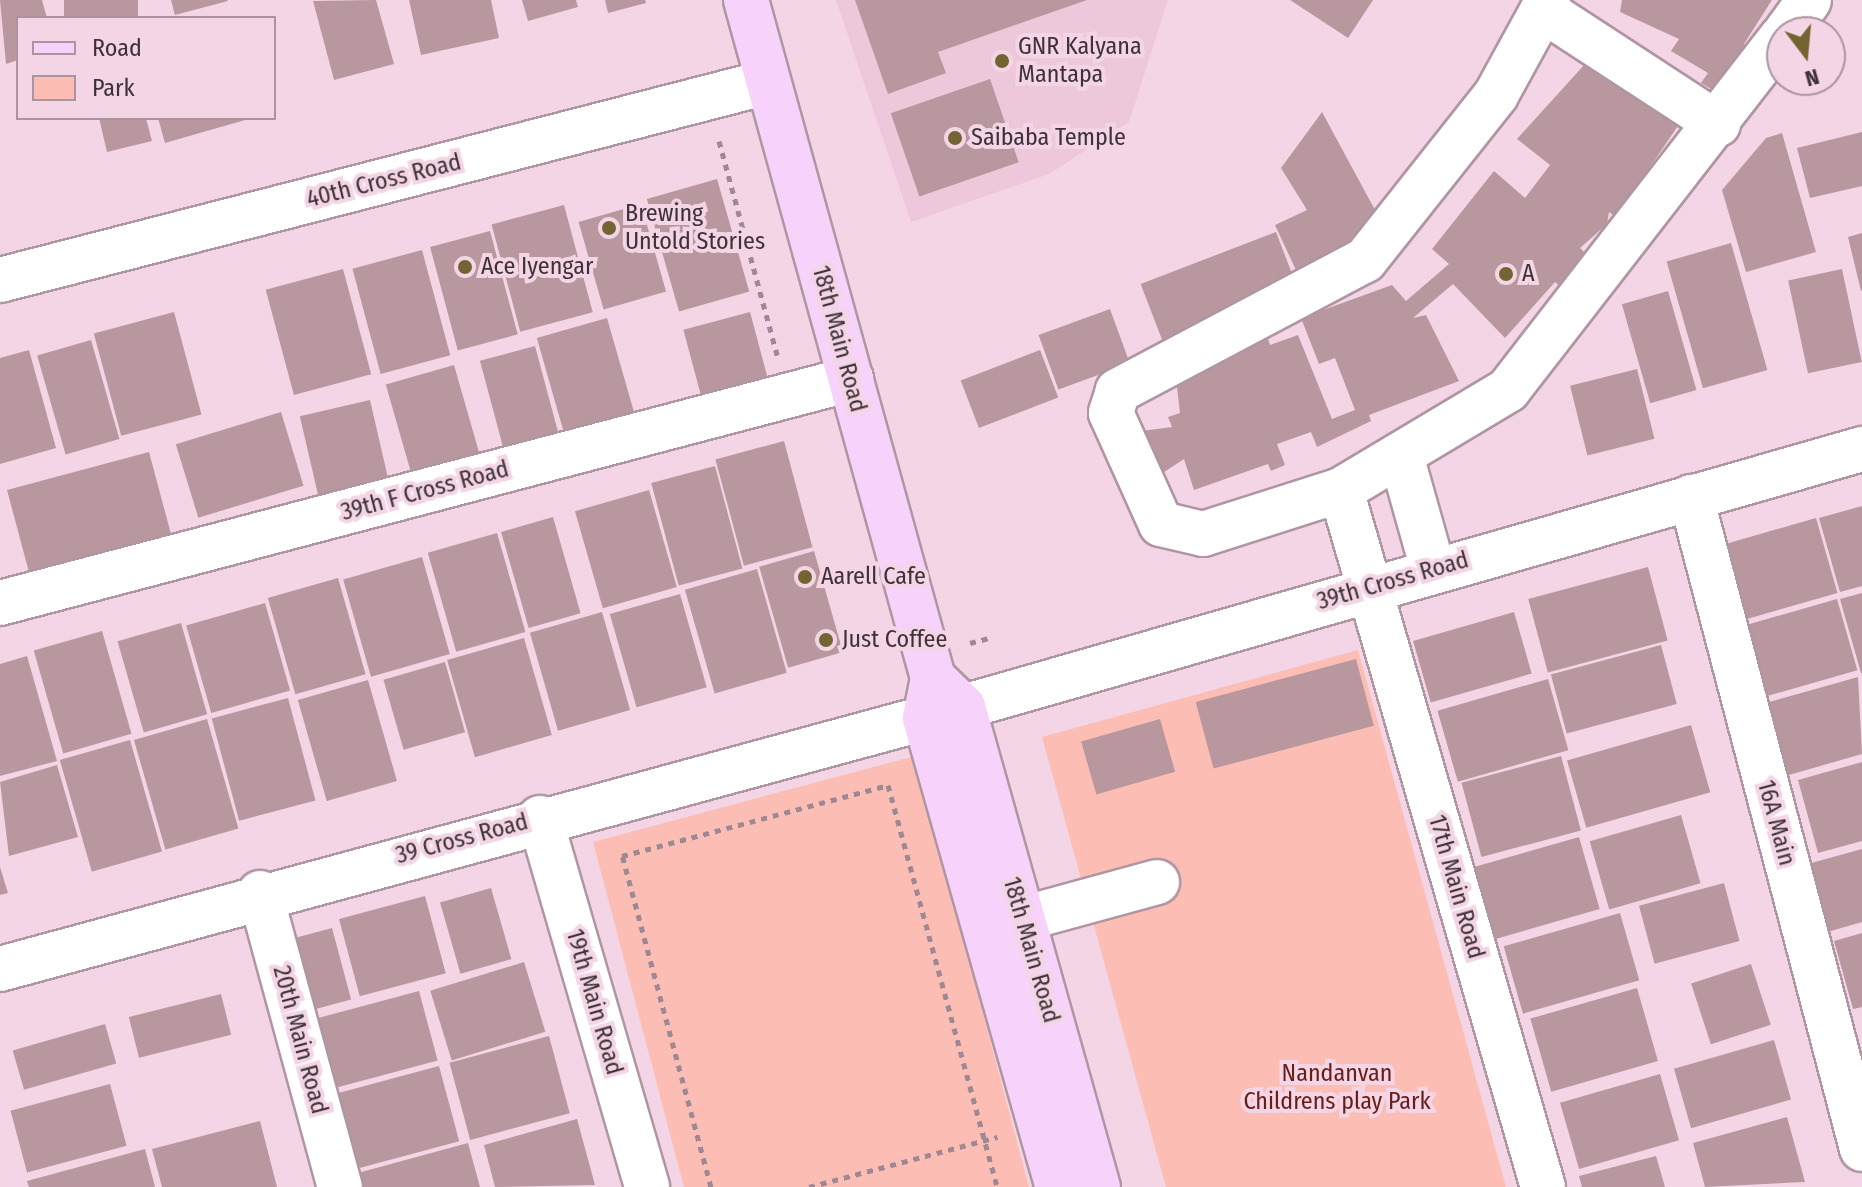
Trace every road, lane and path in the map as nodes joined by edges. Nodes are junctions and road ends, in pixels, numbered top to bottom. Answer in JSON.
{"nodes":[{"id":1,"x":746,"y":0,"type":"edge"},
{"id":2,"x":1546,"y":5,"type":"edge"},
{"id":3,"x":1766,"y":59,"type":"edge"},
{"id":4,"x":768,"y":82,"type":"junction"},
{"id":5,"x":1718,"y":124,"type":"junction"},
{"id":6,"x":718,"y":136,"type":"dead end"},
{"id":7,"x":0,"y":280,"type":"edge"},
{"id":8,"x":779,"y":364,"type":"dead end"},
{"id":9,"x":851,"y":379,"type":"junction"},
{"id":10,"x":1862,"y":449,"type":"edge"},
{"id":11,"x":1402,"y":459,"type":"junction"},
{"id":12,"x":1341,"y":490,"type":"junction"},
{"id":13,"x":1691,"y":497,"type":"junction"},
{"id":14,"x":1433,"y":569,"type":"junction"},
{"id":15,"x":1368,"y":587,"type":"junction"},
{"id":16,"x":0,"y":603,"type":"edge"},
{"id":17,"x":989,"y":638,"type":"dead end"},
{"id":18,"x":966,"y":644,"type":"dead end"},
{"id":19,"x":940,"y":701,"type":"junction"},
{"id":20,"x":540,"y":818,"type":"junction"},
{"id":21,"x":1157,"y":882,"type":"dead end"},
{"id":22,"x":260,"y":893,"type":"junction"},
{"id":23,"x":1022,"y":919,"type":"junction"},
{"id":24,"x":0,"y":969,"type":"edge"},
{"id":25,"x":985,"y":1141,"type":"junction"},
{"id":26,"x":1862,"y":1149,"type":"edge"},
{"id":27,"x":340,"y":1187,"type":"edge"},
{"id":28,"x":647,"y":1187,"type":"edge"},
{"id":29,"x":711,"y":1187,"type":"edge"},
{"id":30,"x":809,"y":1187,"type":"edge"},
{"id":31,"x":997,"y":1187,"type":"edge"},
{"id":32,"x":1058,"y":1187,"type":"edge"},
{"id":33,"x":1098,"y":1187,"type":"edge"},
{"id":34,"x":1543,"y":1187,"type":"edge"}],
"edges":[{"from":1,"to":4,"type":"main road","name":"18th Main Road"},
{"from":2,"to":5,"type":"street"},
{"from":2,"to":12,"type":"street"},
{"from":3,"to":5,"type":"street"},
{"from":4,"to":7,"type":"street","name":"40th Cross Road"},
{"from":4,"to":9,"type":"main road","name":"18th Main Road"},
{"from":5,"to":11,"type":"street"},
{"from":6,"to":8,"type":"path"},
{"from":9,"to":16,"type":"street","name":"39th F Cross Road"},
{"from":9,"to":19,"type":"main road","name":"18th Main Road"},
{"from":10,"to":13,"type":"street","name":"39th Cross Road"},
{"from":11,"to":12,"type":"street"},
{"from":11,"to":14,"type":"street"},
{"from":12,"to":15,"type":"street","name":"17th Main Road"},
{"from":13,"to":14,"type":"street","name":"39th Cross Road"},
{"from":13,"to":26,"type":"street","name":"16A Main"},
{"from":14,"to":15,"type":"street","name":"39th Cross Road"},
{"from":15,"to":19,"type":"street","name":"39th Cross Road"},
{"from":15,"to":34,"type":"street","name":"17th Main Road"},
{"from":17,"to":18,"type":"path"},
{"from":19,"to":20,"type":"street","name":"39 Cross Road"},
{"from":19,"to":23,"type":"main road","name":"18th Main Road"},
{"from":19,"to":32,"type":"main road","name":"18th Main Road"},
{"from":20,"to":22,"type":"street","name":"39 Cross Road"},
{"from":20,"to":28,"type":"street","name":"19th Main Road"},
{"from":21,"to":23,"type":"street"},
{"from":22,"to":24,"type":"street","name":"39 Cross Road"},
{"from":22,"to":27,"type":"street","name":"20th Main Road"},
{"from":23,"to":33,"type":"main road","name":"18th Main Road"},
{"from":25,"to":29,"type":"path"},
{"from":25,"to":30,"type":"path"},
{"from":25,"to":31,"type":"path"}]}
